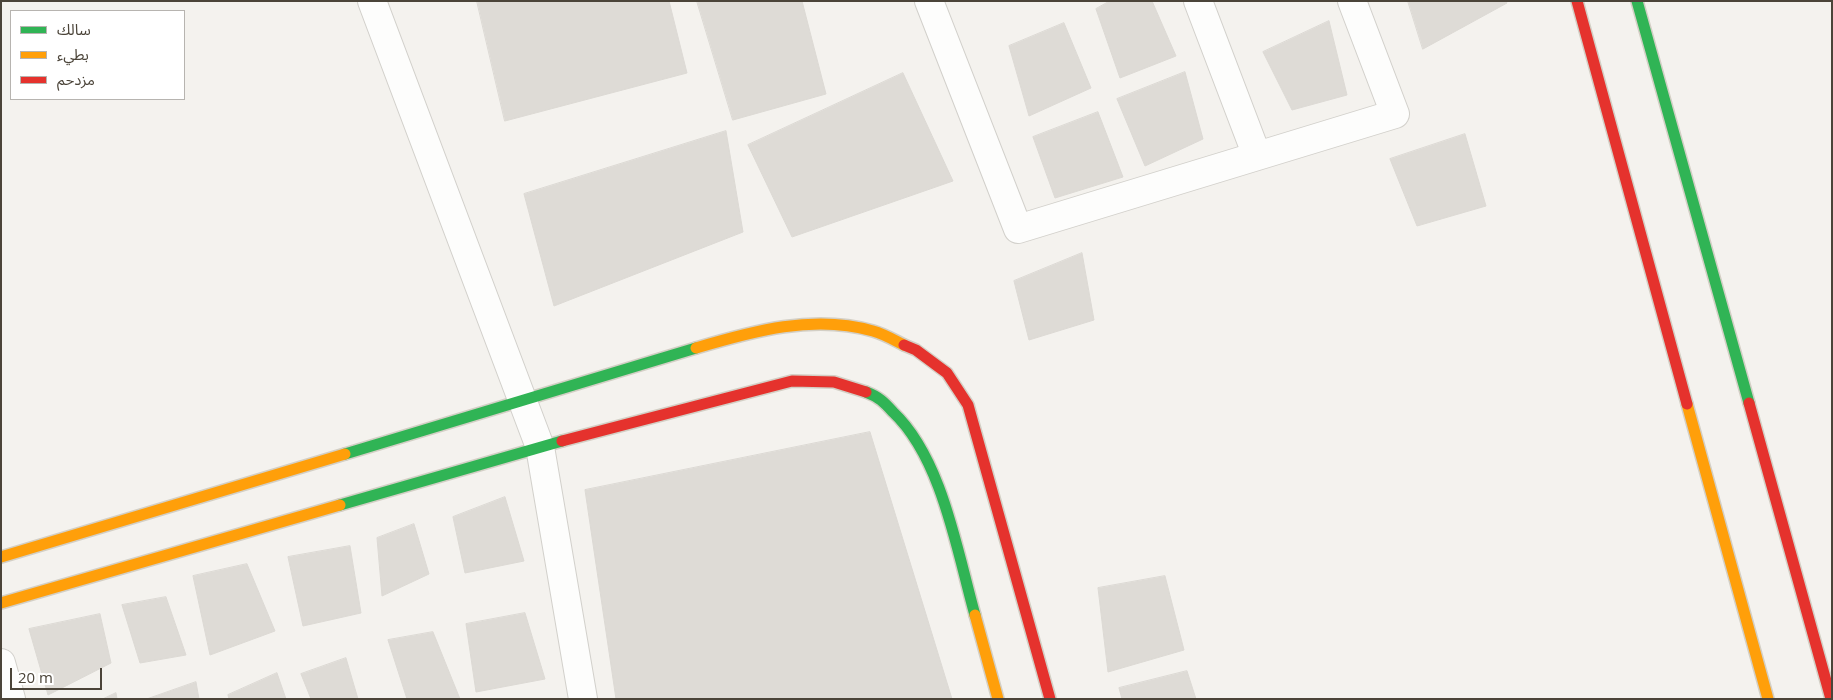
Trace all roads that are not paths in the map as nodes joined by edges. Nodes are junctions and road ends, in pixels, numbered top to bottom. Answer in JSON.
{"nodes":[{"id":1,"x":372,"y":1,"type":"edge"},
{"id":2,"x":929,"y":1,"type":"edge"},
{"id":3,"x":1198,"y":1,"type":"edge"},
{"id":4,"x":1352,"y":1,"type":"edge"},
{"id":5,"x":1577,"y":1,"type":"edge"},
{"id":6,"x":1637,"y":1,"type":"edge"},
{"id":7,"x":1257,"y":156,"type":"junction"},
{"id":8,"x":522,"y":400,"type":"junction"},
{"id":9,"x":540,"y":447,"type":"junction"},
{"id":10,"x":1,"y":557,"type":"edge"},
{"id":11,"x":1,"y":603,"type":"edge"},
{"id":12,"x":1,"y":663,"type":"edge"},
{"id":13,"x":12,"y":699,"type":"edge"},
{"id":14,"x":582,"y":699,"type":"edge"},
{"id":15,"x":998,"y":699,"type":"edge"},
{"id":16,"x":1050,"y":699,"type":"edge"},
{"id":17,"x":1768,"y":699,"type":"edge"},
{"id":18,"x":1832,"y":699,"type":"edge"}],
"edges":[{"from":1,"to":8,"type":"street"},
{"from":2,"to":7,"type":"street"},
{"from":3,"to":7,"type":"street"},
{"from":4,"to":7,"type":"street"},
{"from":5,"to":17,"type":"street"},
{"from":6,"to":18,"type":"street"},
{"from":8,"to":9,"type":"street"},
{"from":8,"to":10,"type":"street"},
{"from":8,"to":16,"type":"street"},
{"from":9,"to":11,"type":"street"},
{"from":9,"to":14,"type":"street"},
{"from":9,"to":15,"type":"street"},
{"from":12,"to":13,"type":"street"}]}
